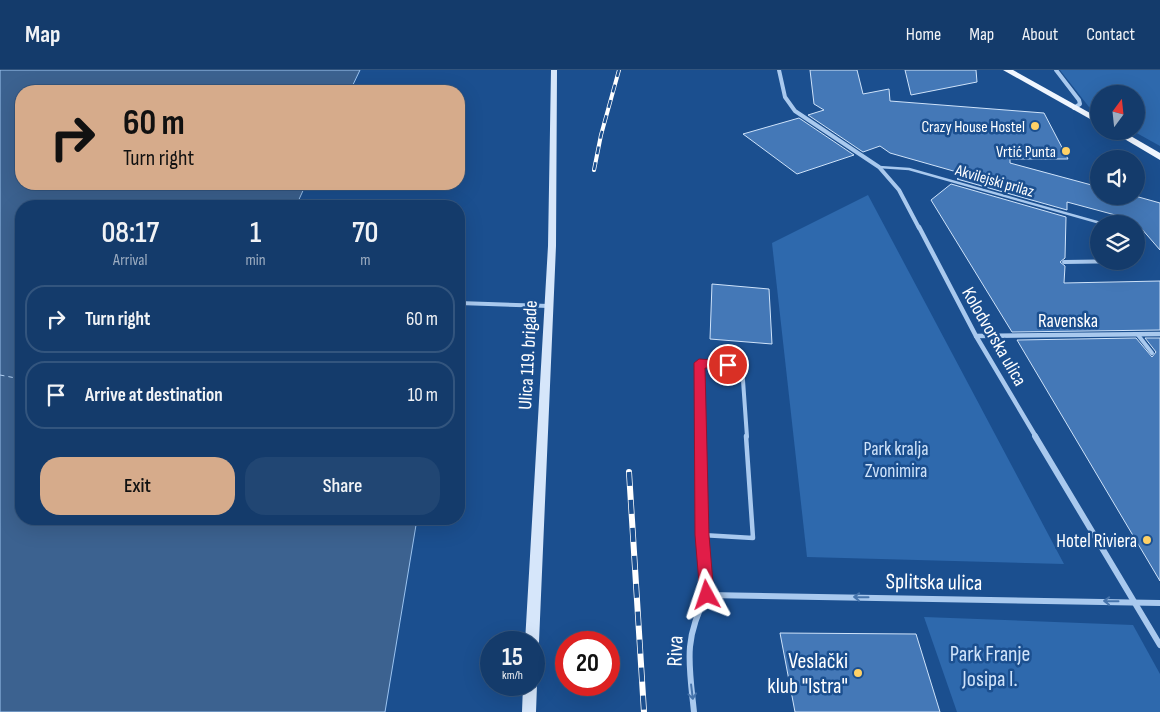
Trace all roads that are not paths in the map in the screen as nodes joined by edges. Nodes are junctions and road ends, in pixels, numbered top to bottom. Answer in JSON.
{"nodes":[{"id":1,"x":554,"y":70,"type":"edge"},
{"id":2,"x":778,"y":70,"type":"edge"},
{"id":3,"x":1007,"y":70,"type":"edge"},
{"id":4,"x":1056,"y":70,"type":"edge"},
{"id":5,"x":1074,"y":108,"type":"junction"},
{"id":6,"x":1090,"y":117,"type":"edge"},
{"id":7,"x":1131,"y":140,"type":"edge"},
{"id":8,"x":1160,"y":157,"type":"edge"},
{"id":9,"x":878,"y":167,"type":"junction"},
{"id":10,"x":1090,"y":220,"type":"edge"},
{"id":11,"x":1064,"y":262,"type":"dead end"},
{"id":12,"x":1090,"y":262,"type":"edge"},
{"id":13,"x":465,"y":304,"type":"edge"},
{"id":14,"x":549,"y":306,"type":"junction"},
{"id":15,"x":1160,"y":334,"type":"edge"},
{"id":16,"x":1138,"y":335,"type":"junction"},
{"id":17,"x":976,"y":336,"type":"junction"},
{"id":18,"x":1152,"y":353,"type":"dead end"},
{"id":19,"x":702,"y":535,"type":"junction"},
{"id":20,"x":707,"y":595,"type":"junction"},
{"id":21,"x":1136,"y":602,"type":"junction"},
{"id":22,"x":1160,"y":603,"type":"edge"},
{"id":23,"x":533,"y":631,"type":"edge"},
{"id":24,"x":1160,"y":646,"type":"edge"},
{"id":25,"x":530,"y":696,"type":"edge"},
{"id":26,"x":530,"y":712,"type":"edge"},
{"id":27,"x":694,"y":712,"type":"edge"}],
"edges":[{"from":1,"to":14,"type":"main road","name":"Ulica 119. brigade"},
{"from":2,"to":9,"type":"street","name":"Kolodvorska ulica"},
{"from":3,"to":5,"type":"main road"},
{"from":4,"to":5,"type":"street"},
{"from":5,"to":6,"type":"main road"},
{"from":7,"to":8,"type":"main road"},
{"from":9,"to":10,"type":"lane","name":"Akvilejski prilaz"},
{"from":9,"to":17,"type":"street","name":"Kolodvorska ulica"},
{"from":11,"to":12,"type":"lane"},
{"from":13,"to":14,"type":"lane"},
{"from":14,"to":23,"type":"main road","name":"Ulica 119. brigade"},
{"from":15,"to":16,"type":"street","name":"Ravenska"},
{"from":16,"to":17,"type":"street","name":"Ravenska"},
{"from":16,"to":18,"type":"lane"},
{"from":17,"to":21,"type":"street","name":"Kolodvorska ulica"},
{"from":19,"to":19,"type":"lane"},
{"from":19,"to":20,"type":"lane"},
{"from":21,"to":20,"type":"street","name":"Splitska ulica","one_way":true},
{"from":20,"to":27,"type":"street","name":"Riva","one_way":true},
{"from":21,"to":22,"type":"street","name":"Splitska ulica"},
{"from":21,"to":24,"type":"street","name":"Kolodvorska ulica"},
{"from":25,"to":26,"type":"main road"}]}
